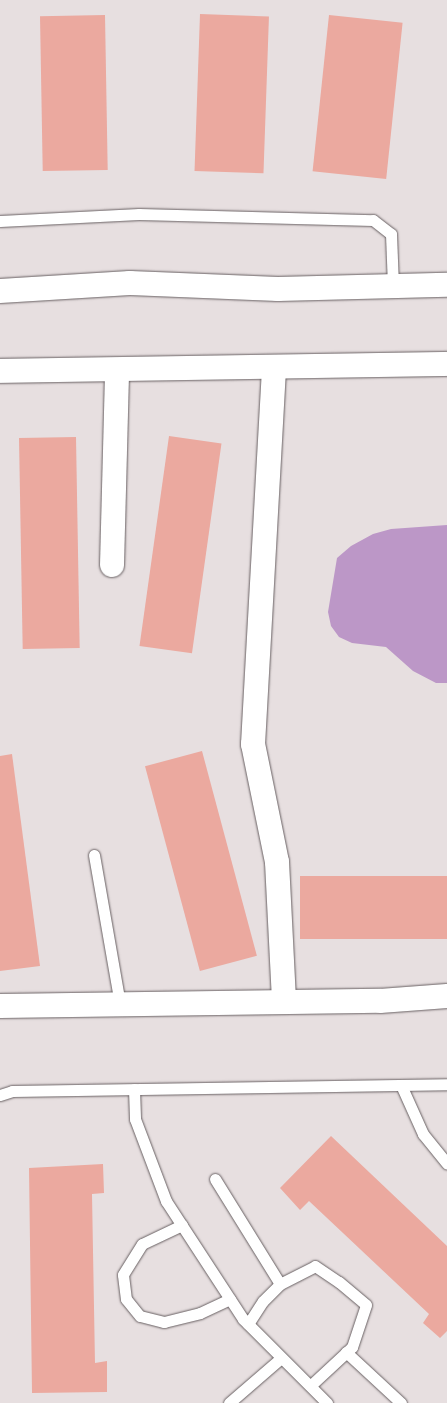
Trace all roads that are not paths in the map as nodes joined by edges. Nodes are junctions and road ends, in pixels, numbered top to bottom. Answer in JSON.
{"nodes":[{"id":1,"x":0,"y":221,"type":"edge"},
{"id":2,"x":447,"y":285,"type":"edge"},
{"id":3,"x":393,"y":286,"type":"junction"},
{"id":4,"x":0,"y":291,"type":"edge"},
{"id":5,"x":447,"y":364,"type":"edge"},
{"id":6,"x":274,"y":369,"type":"junction"},
{"id":7,"x":117,"y":370,"type":"junction"},
{"id":8,"x":0,"y":371,"type":"edge"},
{"id":9,"x":112,"y":565,"type":"dead end"},
{"id":10,"x":94,"y":856,"type":"dead end"},
{"id":11,"x":447,"y":996,"type":"edge"},
{"id":12,"x":284,"y":1002,"type":"junction"},
{"id":13,"x":120,"y":1004,"type":"junction"},
{"id":14,"x":0,"y":1006,"type":"edge"},
{"id":15,"x":401,"y":1084,"type":"junction"},
{"id":16,"x":447,"y":1084,"type":"edge"},
{"id":17,"x":134,"y":1089,"type":"junction"},
{"id":18,"x":0,"y":1095,"type":"edge"},
{"id":19,"x":447,"y":1164,"type":"edge"},
{"id":20,"x":216,"y":1179,"type":"dead end"},
{"id":21,"x":182,"y":1225,"type":"junction"},
{"id":22,"x":280,"y":1284,"type":"junction"},
{"id":23,"x":230,"y":1299,"type":"junction"},
{"id":24,"x":248,"y":1324,"type":"junction"},
{"id":25,"x":346,"y":1352,"type":"junction"},
{"id":26,"x":281,"y":1358,"type":"junction"},
{"id":27,"x":310,"y":1386,"type":"junction"},
{"id":28,"x":228,"y":1403,"type":"edge"},
{"id":29,"x":327,"y":1403,"type":"edge"},
{"id":30,"x":401,"y":1403,"type":"edge"}],
"edges":[{"from":1,"to":3,"type":"lane"},
{"from":2,"to":3,"type":"street"},
{"from":3,"to":4,"type":"street"},
{"from":5,"to":6,"type":"street"},
{"from":6,"to":7,"type":"street"},
{"from":6,"to":12,"type":"street"},
{"from":7,"to":8,"type":"street"},
{"from":7,"to":9,"type":"street"},
{"from":10,"to":13,"type":"lane"},
{"from":11,"to":12,"type":"street"},
{"from":12,"to":13,"type":"street"},
{"from":13,"to":14,"type":"street"},
{"from":15,"to":16,"type":"lane"},
{"from":15,"to":17,"type":"lane"},
{"from":15,"to":19,"type":"lane"},
{"from":17,"to":18,"type":"lane"},
{"from":17,"to":21,"type":"lane"},
{"from":20,"to":22,"type":"lane"},
{"from":21,"to":23,"type":"lane"},
{"from":21,"to":23,"type":"lane"},
{"from":22,"to":24,"type":"lane"},
{"from":22,"to":25,"type":"lane"},
{"from":23,"to":24,"type":"lane"},
{"from":24,"to":26,"type":"lane"},
{"from":25,"to":27,"type":"lane"},
{"from":25,"to":30,"type":"lane"},
{"from":26,"to":27,"type":"lane"},
{"from":26,"to":28,"type":"lane"},
{"from":27,"to":29,"type":"lane"}]}
